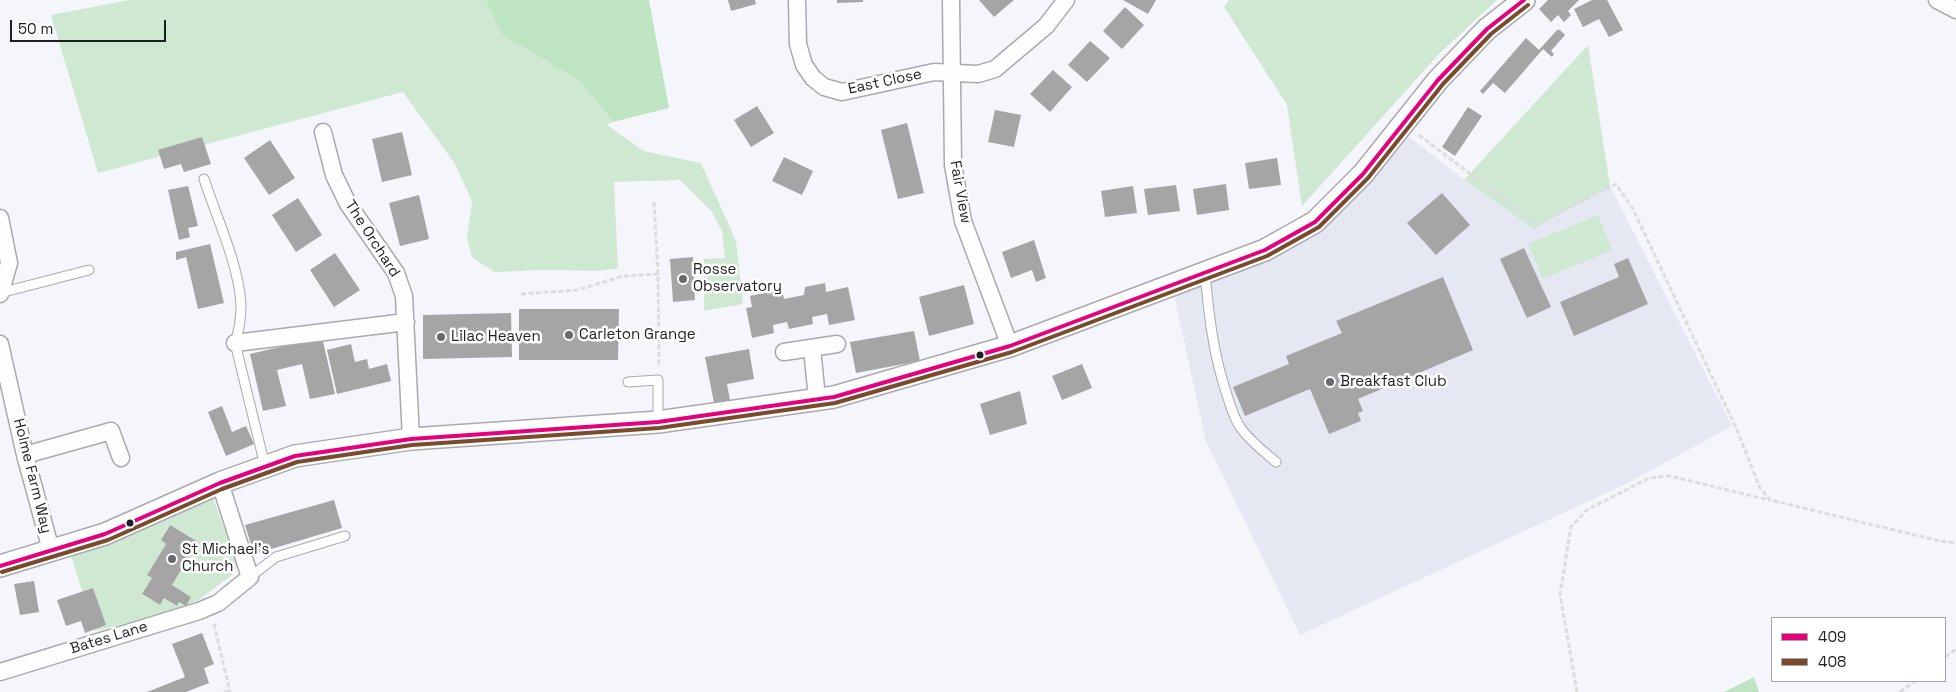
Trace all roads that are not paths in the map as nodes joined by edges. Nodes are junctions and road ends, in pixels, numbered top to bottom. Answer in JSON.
{"nodes":[{"id":1,"x":797,"y":0,"type":"edge"},
{"id":2,"x":951,"y":0,"type":"edge"},
{"id":3,"x":1066,"y":0,"type":"edge"},
{"id":4,"x":1524,"y":0,"type":"edge"},
{"id":5,"x":1937,"y":0,"type":"edge"},
{"id":6,"x":1956,"y":10,"type":"edge"},
{"id":7,"x":953,"y":73,"type":"junction"},
{"id":8,"x":323,"y":132,"type":"dead end"},
{"id":9,"x":204,"y":179,"type":"dead end"},
{"id":10,"x":0,"y":218,"type":"edge"},
{"id":11,"x":89,"y":270,"type":"dead end"},
{"id":12,"x":1205,"y":273,"type":"junction"},
{"id":13,"x":0,"y":294,"type":"edge"},
{"id":14,"x":406,"y":322,"type":"junction"},
{"id":15,"x":235,"y":343,"type":"junction"},
{"id":16,"x":0,"y":344,"type":"edge"},
{"id":17,"x":837,"y":344,"type":"dead end"},
{"id":18,"x":1010,"y":346,"type":"junction"},
{"id":19,"x":812,"y":348,"type":"junction"},
{"id":20,"x":784,"y":352,"type":"dead end"},
{"id":21,"x":628,"y":382,"type":"dead end"},
{"id":22,"x":817,"y":399,"type":"junction"},
{"id":23,"x":658,"y":422,"type":"junction"},
{"id":24,"x":411,"y":439,"type":"junction"},
{"id":25,"x":25,"y":455,"type":"junction"},
{"id":26,"x":121,"y":458,"type":"dead end"},
{"id":27,"x":1276,"y":462,"type":"dead end"},
{"id":28,"x":265,"y":467,"type":"junction"},
{"id":29,"x":220,"y":483,"type":"junction"},
{"id":30,"x":345,"y":536,"type":"dead end"},
{"id":31,"x":51,"y":550,"type":"junction"},
{"id":32,"x":0,"y":566,"type":"edge"},
{"id":33,"x":250,"y":577,"type":"junction"},
{"id":34,"x":0,"y":672,"type":"edge"}],
"edges":[{"from":1,"to":7,"type":"street","name":"East Close"},
{"from":2,"to":7,"type":"street","name":"Fair View"},
{"from":3,"to":7,"type":"street","name":"East Close"},
{"from":4,"to":12,"type":"street"},
{"from":5,"to":6,"type":"street"},
{"from":7,"to":18,"type":"street","name":"Fair View"},
{"from":8,"to":14,"type":"street","name":"The Orchard"},
{"from":9,"to":15,"type":"lane"},
{"from":10,"to":13,"type":"street"},
{"from":11,"to":13,"type":"lane"},
{"from":12,"to":18,"type":"street"},
{"from":12,"to":27,"type":"lane"},
{"from":14,"to":15,"type":"street"},
{"from":14,"to":24,"type":"street","name":"The Orchard"},
{"from":15,"to":28,"type":"lane"},
{"from":16,"to":25,"type":"street","name":"Holme Farm Way"},
{"from":17,"to":19,"type":"street"},
{"from":18,"to":22,"type":"street"},
{"from":19,"to":20,"type":"street"},
{"from":19,"to":22,"type":"street"},
{"from":21,"to":23,"type":"lane"},
{"from":22,"to":23,"type":"street"},
{"from":23,"to":24,"type":"street"},
{"from":24,"to":28,"type":"street"},
{"from":25,"to":26,"type":"street"},
{"from":25,"to":31,"type":"street","name":"Holme Farm Way"},
{"from":28,"to":29,"type":"street"},
{"from":29,"to":31,"type":"street"},
{"from":29,"to":33,"type":"street"},
{"from":30,"to":33,"type":"lane"},
{"from":31,"to":32,"type":"street"},
{"from":33,"to":34,"type":"street","name":"Bates Lane"}]}
